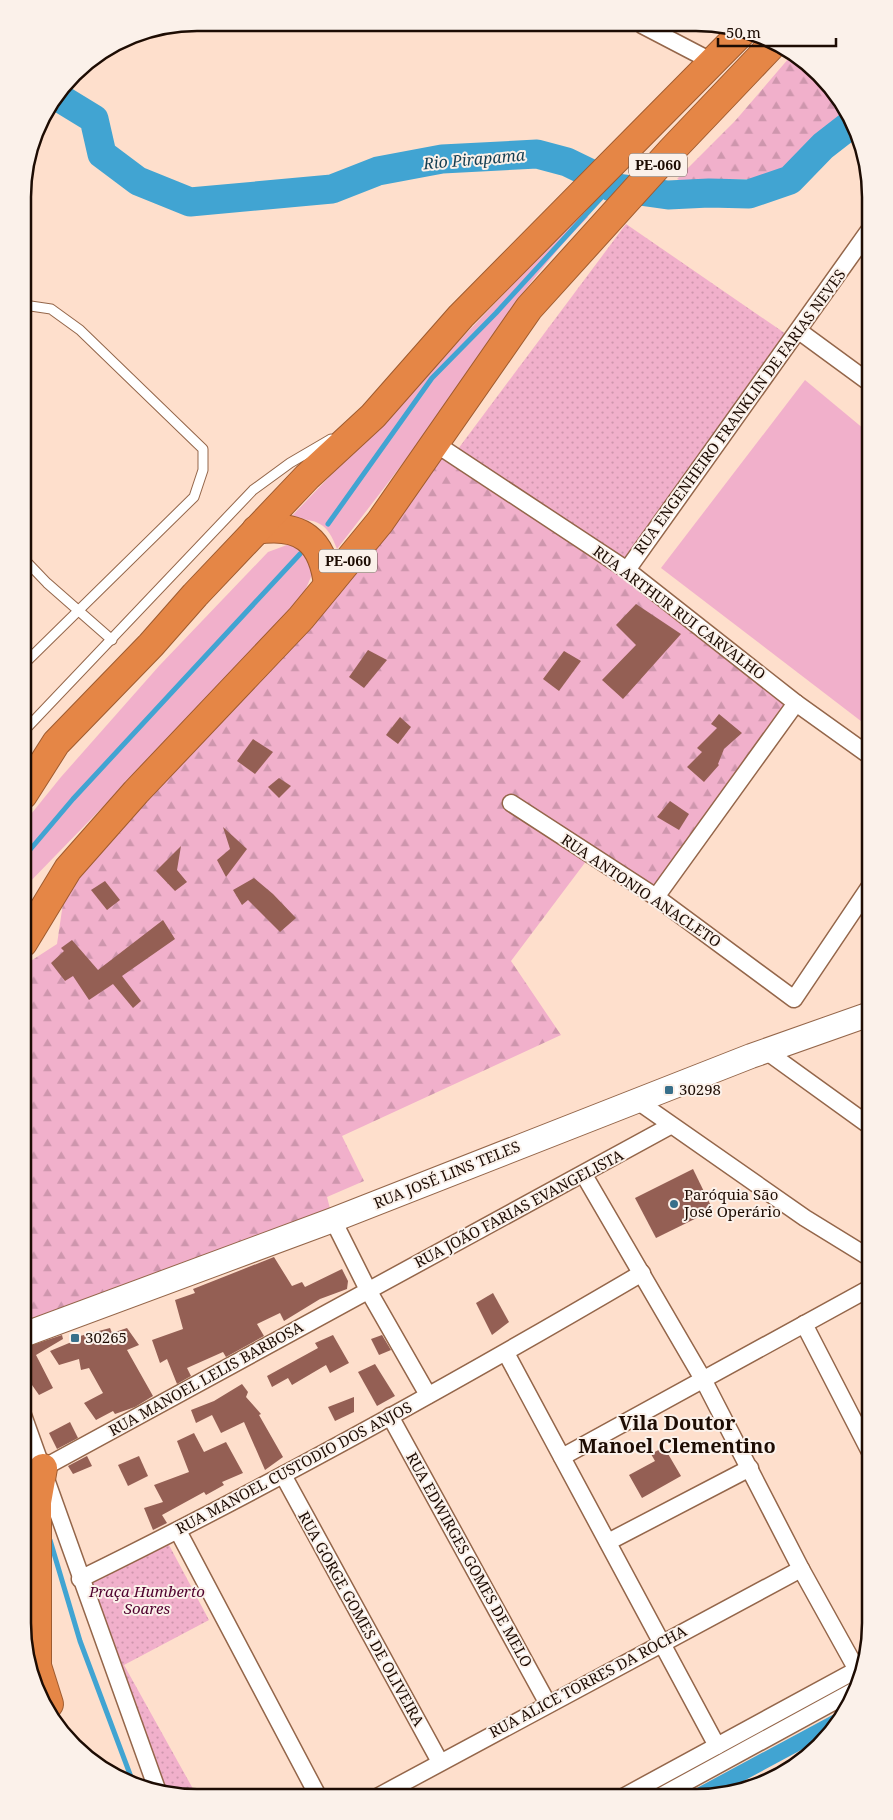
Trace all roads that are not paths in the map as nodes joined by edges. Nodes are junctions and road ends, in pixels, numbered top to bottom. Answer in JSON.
{"nodes":[{"id":1,"x":650,"y":31,"type":"edge"},
{"id":2,"x":738,"y":37,"type":"edge"},
{"id":3,"x":769,"y":48,"type":"edge"},
{"id":4,"x":705,"y":71,"type":"junction"},
{"id":5,"x":862,"y":241,"type":"edge"},
{"id":6,"x":32,"y":306,"type":"edge"},
{"id":7,"x":799,"y":331,"type":"junction"},
{"id":8,"x":862,"y":376,"type":"edge"},
{"id":9,"x":373,"y":416,"type":"junction"},
{"id":10,"x":433,"y":442,"type":"junction"},
{"id":11,"x":256,"y":530,"type":"junction"},
{"id":12,"x":32,"y":566,"type":"edge"},
{"id":13,"x":627,"y":570,"type":"junction"},
{"id":14,"x":328,"y":586,"type":"junction"},
{"id":15,"x":77,"y":610,"type":"junction"},
{"id":16,"x":112,"y":640,"type":"junction"},
{"id":17,"x":32,"y":657,"type":"edge"},
{"id":18,"x":796,"y":703,"type":"junction"},
{"id":19,"x":32,"y":723,"type":"edge"},
{"id":20,"x":862,"y":750,"type":"edge"},
{"id":21,"x":32,"y":781,"type":"edge"},
{"id":22,"x":511,"y":803,"type":"dead end"},
{"id":23,"x":656,"y":897,"type":"junction"},
{"id":24,"x":862,"y":899,"type":"edge"},
{"id":25,"x":31,"y":929,"type":"edge"},
{"id":26,"x":861,"y":1017,"type":"edge"},
{"id":27,"x":766,"y":1051,"type":"junction"},
{"id":28,"x":636,"y":1100,"type":"junction"},
{"id":29,"x":861,"y":1120,"type":"edge"},
{"id":30,"x":670,"y":1126,"type":"junction"},
{"id":31,"x":584,"y":1175,"type":"junction"},
{"id":32,"x":333,"y":1220,"type":"junction"},
{"id":33,"x":861,"y":1253,"type":"edge"},
{"id":34,"x":642,"y":1273,"type":"junction"},
{"id":35,"x":368,"y":1290,"type":"junction"},
{"id":36,"x":861,"y":1293,"type":"edge"},
{"id":37,"x":804,"y":1324,"type":"junction"},
{"id":38,"x":31,"y":1332,"type":"edge"},
{"id":39,"x":506,"y":1353,"type":"junction"},
{"id":40,"x":704,"y":1381,"type":"junction"},
{"id":41,"x":428,"y":1395,"type":"junction"},
{"id":42,"x":390,"y":1416,"type":"junction"},
{"id":43,"x":861,"y":1435,"type":"edge"},
{"id":44,"x":31,"y":1437,"type":"edge"},
{"id":45,"x":562,"y":1457,"type":"junction"},
{"id":46,"x":43,"y":1468,"type":"junction"},
{"id":47,"x":750,"y":1468,"type":"junction"},
{"id":48,"x":283,"y":1475,"type":"junction"},
{"id":49,"x":178,"y":1531,"type":"junction"},
{"id":50,"x":608,"y":1542,"type":"junction"},
{"id":51,"x":800,"y":1569,"type":"junction"},
{"id":52,"x":80,"y":1579,"type":"junction"},
{"id":53,"x":661,"y":1642,"type":"junction"},
{"id":54,"x":34,"y":1655,"type":"edge"},
{"id":55,"x":857,"y":1663,"type":"edge"},
{"id":56,"x":38,"y":1668,"type":"junction"},
{"id":57,"x":854,"y":1672,"type":"edge"},
{"id":58,"x":41,"y":1678,"type":"edge"},
{"id":59,"x":843,"y":1697,"type":"edge"},
{"id":60,"x":548,"y":1704,"type":"junction"},
{"id":61,"x":717,"y":1746,"type":"junction"},
{"id":62,"x":440,"y":1762,"type":"junction"},
{"id":63,"x":155,"y":1783,"type":"edge"},
{"id":64,"x":314,"y":1789,"type":"edge"},
{"id":65,"x":390,"y":1789,"type":"edge"},
{"id":66,"x":638,"y":1789,"type":"edge"},
{"id":67,"x":674,"y":1789,"type":"edge"}],
"edges":[{"from":1,"to":4,"type":"street"},
{"from":2,"to":4,"type":"highway","number":"PE-060"},
{"from":3,"to":10,"type":"highway","number":"PE-060"},
{"from":4,"to":9,"type":"highway","number":"PE-060"},
{"from":5,"to":7,"type":"street","name":"RUA ENGENHEIRO FRANKLIN DE FARIAS NEVES"},
{"from":6,"to":15,"type":"lane"},
{"from":7,"to":8,"type":"street"},
{"from":7,"to":13,"type":"street","name":"RUA ENGENHEIRO FRANKLIN DE FARIAS NEVES"},
{"from":9,"to":11,"type":"highway","number":"PE-060"},
{"from":9,"to":16,"type":"lane"},
{"from":10,"to":13,"type":"street","name":"RUA ARTHUR RUI CARVALHO"},
{"from":10,"to":14,"type":"highway","number":"PE-060"},
{"from":11,"to":14,"type":"highway"},
{"from":11,"to":21,"type":"highway","number":"PE-060"},
{"from":12,"to":15,"type":"lane"},
{"from":13,"to":18,"type":"street","name":"RUA ARTHUR RUI CARVALHO"},
{"from":14,"to":25,"type":"highway","number":"PE-060"},
{"from":15,"to":16,"type":"lane"},
{"from":15,"to":17,"type":"lane"},
{"from":16,"to":19,"type":"lane"},
{"from":18,"to":20,"type":"street","name":"RUA ARTHUR RUI CARVALHO"},
{"from":18,"to":23,"type":"street"},
{"from":22,"to":23,"type":"street","name":"RUA ANTONIO ANACLETO"},
{"from":23,"to":24,"type":"street","name":"RUA ANTONIO ANACLETO"},
{"from":26,"to":27,"type":"street","name":"RUA JOSÉ LINS TELES"},
{"from":27,"to":28,"type":"street","name":"RUA JOSÉ LINS TELES"},
{"from":27,"to":29,"type":"street"},
{"from":28,"to":30,"type":"street"},
{"from":28,"to":32,"type":"street","name":"RUA JOSÉ LINS TELES"},
{"from":30,"to":31,"type":"street","name":"RUA JOÃO FARIAS EVANGELISTA"},
{"from":30,"to":33,"type":"street"},
{"from":31,"to":34,"type":"street"},
{"from":31,"to":35,"type":"street","name":"RUA JOÃO FARIAS EVANGELISTA"},
{"from":32,"to":35,"type":"street"},
{"from":32,"to":38,"type":"street","name":"RUA JOSÉ LINS TELES"},
{"from":34,"to":39,"type":"street","name":"RUA MANOEL CUSTODIO DOS ANJOS"},
{"from":34,"to":40,"type":"street"},
{"from":35,"to":41,"type":"street"},
{"from":35,"to":46,"type":"street","name":"RUA MANOEL LELIS BARBOSA"},
{"from":36,"to":37,"type":"street"},
{"from":37,"to":40,"type":"street"},
{"from":37,"to":43,"type":"street"},
{"from":39,"to":41,"type":"street","name":"RUA MANOEL CUSTODIO DOS ANJOS"},
{"from":39,"to":45,"type":"street"},
{"from":40,"to":45,"type":"street"},
{"from":40,"to":47,"type":"street"},
{"from":41,"to":42,"type":"street","name":"RUA MANOEL CUSTODIO DOS ANJOS"},
{"from":42,"to":48,"type":"street","name":"RUA MANOEL CUSTODIO DOS ANJOS"},
{"from":42,"to":60,"type":"street","name":"RUA EDWIRGES GOMES DE MELO"},
{"from":44,"to":46,"type":"street"},
{"from":45,"to":50,"type":"street"},
{"from":46,"to":52,"type":"street"},
{"from":46,"to":56,"type":"highway"},
{"from":47,"to":50,"type":"street"},
{"from":47,"to":51,"type":"street"},
{"from":48,"to":49,"type":"street","name":"RUA MANOEL CUSTODIO DOS ANJOS"},
{"from":48,"to":62,"type":"street","name":"RUA GORGE GOMES DE OLIVEIRA"},
{"from":49,"to":52,"type":"street","name":"RUA MANOEL CUSTODIO DOS ANJOS"},
{"from":49,"to":64,"type":"street"},
{"from":50,"to":53,"type":"street"},
{"from":51,"to":53,"type":"street","name":"RUA ALICE TORRES DA ROCHA"},
{"from":51,"to":55,"type":"street"},
{"from":52,"to":63,"type":"street"},
{"from":53,"to":60,"type":"street","name":"RUA ALICE TORRES DA ROCHA"},
{"from":53,"to":61,"type":"street"},
{"from":54,"to":56,"type":"highway"},
{"from":56,"to":58,"type":"highway"},
{"from":57,"to":61,"type":"street"},
{"from":59,"to":67,"type":"street"},
{"from":60,"to":62,"type":"street","name":"RUA ALICE TORRES DA ROCHA"},
{"from":61,"to":66,"type":"street"},
{"from":62,"to":65,"type":"street","name":"RUA ALICE TORRES DA ROCHA"}]}
